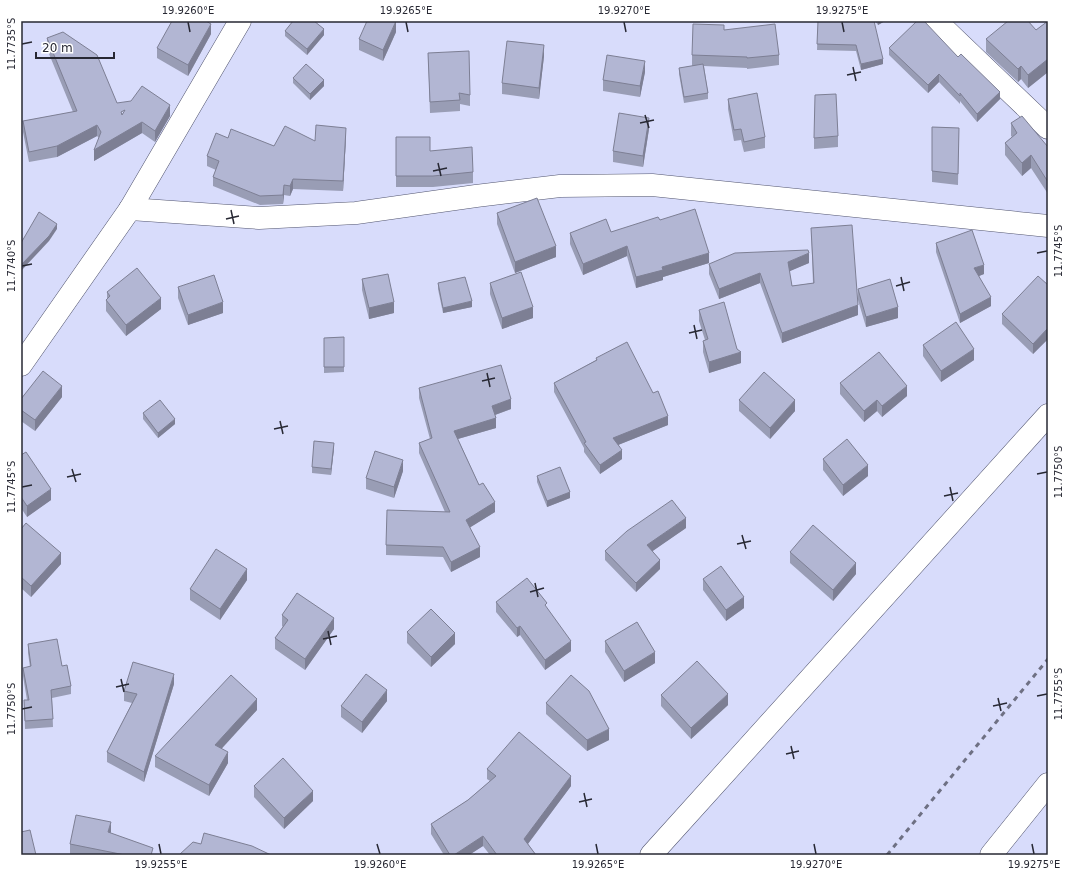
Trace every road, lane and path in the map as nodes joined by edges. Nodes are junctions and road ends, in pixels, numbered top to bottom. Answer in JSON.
{"nodes":[{"id":1,"x":237,"y":21,"type":"edge"},
{"id":2,"x":936,"y":21,"type":"edge"},
{"id":3,"x":1048,"y":128,"type":"edge"},
{"id":4,"x":130,"y":209,"type":"junction"},
{"id":5,"x":1048,"y":226,"type":"edge"},
{"id":6,"x":21,"y":365,"type":"edge"},
{"id":7,"x":1048,"y":415,"type":"edge"},
{"id":8,"x":1048,"y":784,"type":"edge"},
{"id":9,"x":652,"y":855,"type":"edge"},
{"id":10,"x":991,"y":855,"type":"edge"}],
"edges":[{"from":1,"to":4,"type":"street"},
{"from":2,"to":3,"type":"street"},
{"from":4,"to":5,"type":"street"},
{"from":4,"to":6,"type":"street"},
{"from":7,"to":9,"type":"street"},
{"from":8,"to":10,"type":"street"}]}
